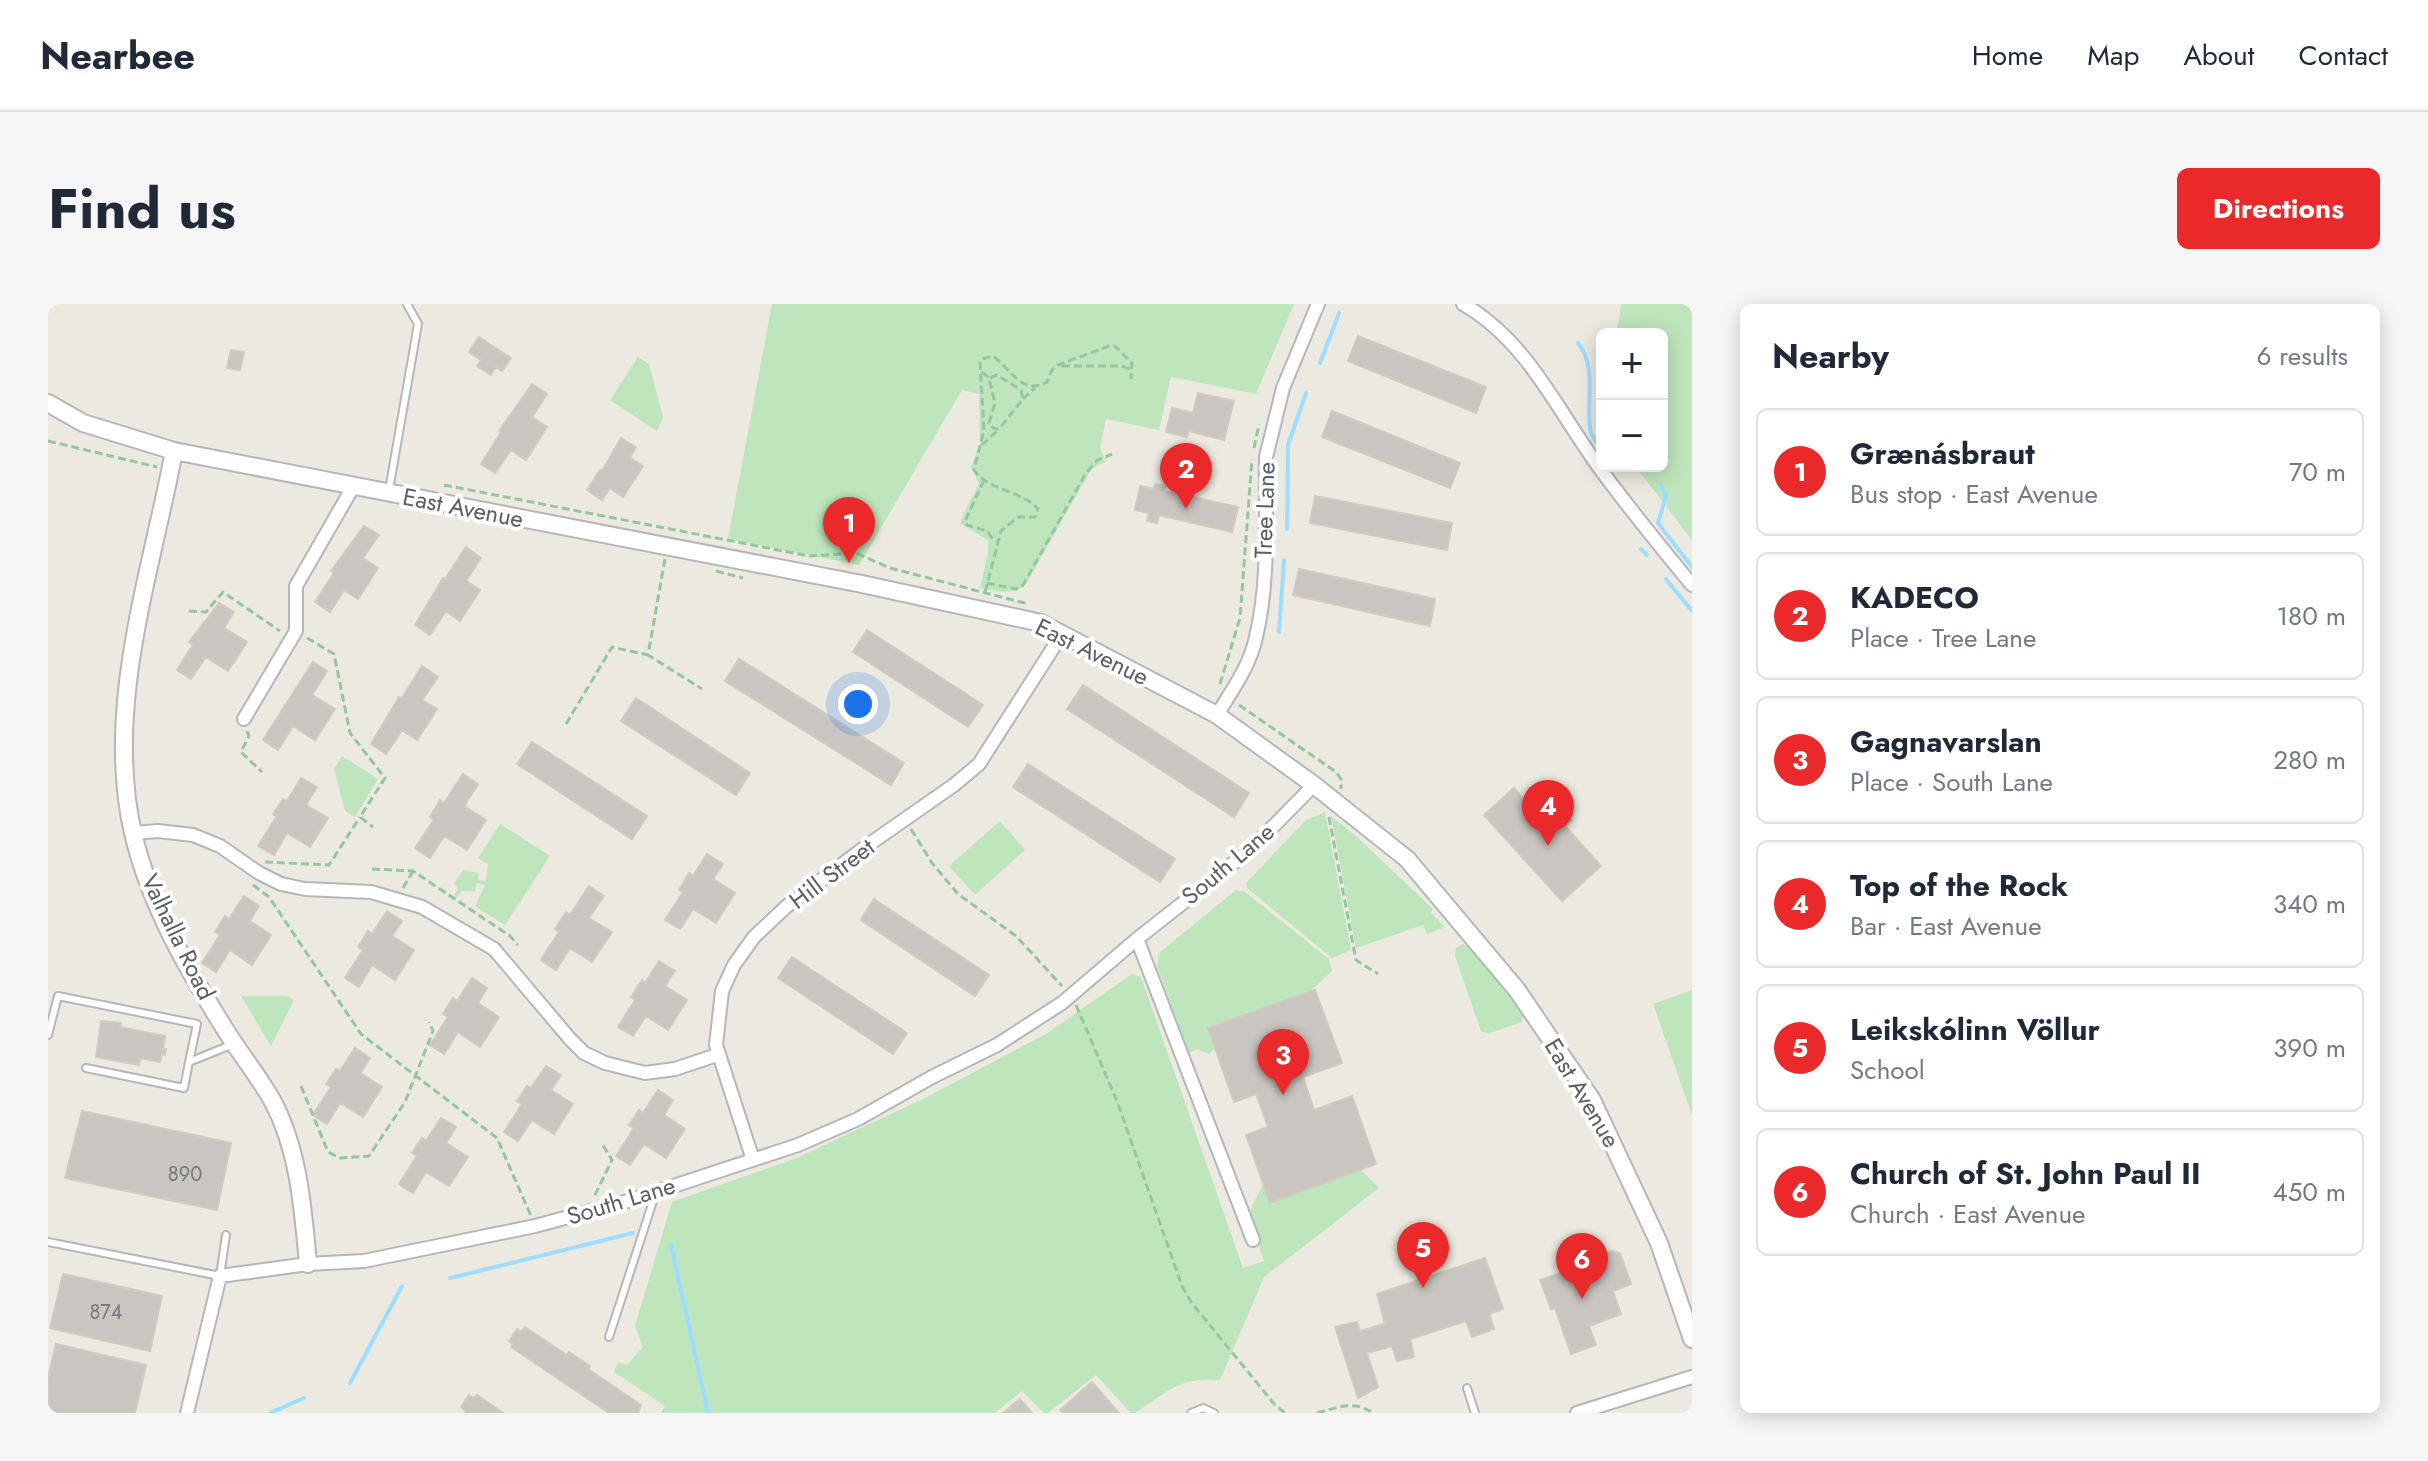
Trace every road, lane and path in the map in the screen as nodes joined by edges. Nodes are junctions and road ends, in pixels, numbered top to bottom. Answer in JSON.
{"nodes":[{"id":1,"x":407,"y":304,"type":"edge"},
{"id":2,"x":1318,"y":304,"type":"edge"},
{"id":3,"x":1463,"y":304,"type":"edge"},
{"id":4,"x":1058,"y":365,"type":"junction"},
{"id":5,"x":1133,"y":370,"type":"junction"},
{"id":6,"x":982,"y":372,"type":"junction"},
{"id":7,"x":989,"y":378,"type":"junction"},
{"id":8,"x":1131,"y":379,"type":"dead end"},
{"id":9,"x":1037,"y":387,"type":"junction"},
{"id":10,"x":1023,"y":399,"type":"junction"},
{"id":11,"x":48,"y":403,"type":"edge"},
{"id":12,"x":999,"y":429,"type":"junction"},
{"id":13,"x":48,"y":441,"type":"edge"},
{"id":14,"x":982,"y":445,"type":"junction"},
{"id":15,"x":174,"y":451,"type":"junction"},
{"id":16,"x":1112,"y":454,"type":"dead end"},
{"id":17,"x":171,"y":470,"type":"junction"},
{"id":18,"x":984,"y":480,"type":"junction"},
{"id":19,"x":444,"y":485,"type":"dead end"},
{"id":20,"x":353,"y":487,"type":"junction"},
{"id":21,"x":388,"y":493,"type":"junction"},
{"id":22,"x":558,"y":508,"type":"dead end"},
{"id":23,"x":670,"y":528,"type":"dead end"},
{"id":24,"x":996,"y":546,"type":"junction"},
{"id":25,"x":667,"y":547,"type":"junction"},
{"id":26,"x":987,"y":583,"type":"junction"},
{"id":27,"x":1692,"y":585,"type":"edge"},
{"id":28,"x":985,"y":592,"type":"dead end"},
{"id":29,"x":189,"y":611,"type":"dead end"},
{"id":30,"x":1062,"y":634,"type":"junction"},
{"id":31,"x":294,"y":635,"type":"junction"},
{"id":32,"x":648,"y":655,"type":"junction"},
{"id":33,"x":702,"y":689,"type":"dead end"},
{"id":34,"x":1227,"y":699,"type":"junction"},
{"id":35,"x":1217,"y":715,"type":"junction"},
{"id":36,"x":244,"y":719,"type":"joint"},
{"id":37,"x":566,"y":724,"type":"dead end"},
{"id":38,"x":262,"y":772,"type":"dead end"},
{"id":39,"x":1314,"y":785,"type":"junction"},
{"id":40,"x":1335,"y":801,"type":"junction"},
{"id":41,"x":360,"y":817,"type":"junction"},
{"id":42,"x":906,"y":820,"type":"junction"},
{"id":43,"x":373,"y":827,"type":"dead end"},
{"id":44,"x":133,"y":833,"type":"junction"},
{"id":45,"x":244,"y":863,"type":"junction"},
{"id":46,"x":372,"y":869,"type":"dead end"},
{"id":47,"x":413,"y":871,"type":"junction"},
{"id":48,"x":248,"y":882,"type":"dead end"},
{"id":49,"x":397,"y":898,"type":"junction"},
{"id":50,"x":1137,"y":939,"type":"junction"},
{"id":51,"x":518,"y":945,"type":"dead end"},
{"id":52,"x":1378,"y":974,"type":"dead end"},
{"id":53,"x":1070,"y":997,"type":"junction"},
{"id":54,"x":429,"y":1022,"type":"dead end"},
{"id":55,"x":48,"y":1035,"type":"edge"},
{"id":56,"x":235,"y":1044,"type":"junction"},
{"id":57,"x":717,"y":1055,"type":"junction"},
{"id":58,"x":189,"y":1062,"type":"junction"},
{"id":59,"x":86,"y":1068,"type":"dead end"},
{"id":60,"x":415,"y":1075,"type":"junction"},
{"id":61,"x":301,"y":1086,"type":"dead end"},
{"id":62,"x":601,"y":1142,"type":"dead end"},
{"id":63,"x":753,"y":1160,"type":"junction"},
{"id":64,"x":656,"y":1192,"type":"junction"},
{"id":65,"x":586,"y":1212,"type":"junction"},
{"id":66,"x":535,"y":1226,"type":"junction"},
{"id":67,"x":226,"y":1235,"type":"dead end"},
{"id":68,"x":1253,"y":1240,"type":"dead end"},
{"id":69,"x":48,"y":1242,"type":"edge"},
{"id":70,"x":308,"y":1264,"type":"junction"},
{"id":71,"x":220,"y":1276,"type":"junction"},
{"id":72,"x":609,"y":1337,"type":"dead end"},
{"id":73,"x":1692,"y":1339,"type":"edge"},
{"id":74,"x":1692,"y":1377,"type":"edge"},
{"id":75,"x":1467,"y":1388,"type":"dead end"},
{"id":76,"x":187,"y":1413,"type":"edge"},
{"id":77,"x":1191,"y":1413,"type":"edge"},
{"id":78,"x":1214,"y":1413,"type":"edge"},
{"id":79,"x":1285,"y":1413,"type":"edge"},
{"id":80,"x":1317,"y":1413,"type":"edge"},
{"id":81,"x":1373,"y":1413,"type":"edge"},
{"id":82,"x":1475,"y":1413,"type":"edge"},
{"id":83,"x":1577,"y":1413,"type":"edge"}],
"edges":[{"from":1,"to":21,"type":"lane"},
{"from":2,"to":34,"type":"street","name":"Tree Lane"},
{"from":3,"to":27,"type":"street"},
{"from":4,"to":5,"type":"path"},
{"from":4,"to":5,"type":"path"},
{"from":4,"to":9,"type":"path"},
{"from":5,"to":8,"type":"path"},
{"from":6,"to":7,"type":"path"},
{"from":6,"to":9,"type":"path"},
{"from":6,"to":14,"type":"path"},
{"from":7,"to":10,"type":"path"},
{"from":7,"to":12,"type":"path"},
{"from":9,"to":10,"type":"path"},
{"from":10,"to":12,"type":"path"},
{"from":11,"to":15,"type":"street","name":"East Avenue"},
{"from":12,"to":14,"type":"path"},
{"from":13,"to":17,"type":"path"},
{"from":14,"to":18,"type":"path"},
{"from":15,"to":17,"type":"street","name":"Valhalla Road"},
{"from":15,"to":20,"type":"street","name":"East Avenue"},
{"from":16,"to":26,"type":"path"},
{"from":17,"to":44,"type":"street","name":"Valhalla Road"},
{"from":18,"to":24,"type":"path"},
{"from":18,"to":24,"type":"path"},
{"from":19,"to":22,"type":"path"},
{"from":20,"to":21,"type":"street","name":"East Avenue"},
{"from":20,"to":31,"type":"street"},
{"from":21,"to":25,"type":"street","name":"East Avenue"},
{"from":23,"to":25,"type":"path"},
{"from":24,"to":26,"type":"path"},
{"from":25,"to":30,"type":"street","name":"East Avenue"},
{"from":25,"to":32,"type":"path"},
{"from":26,"to":28,"type":"path"},
{"from":29,"to":31,"type":"path"},
{"from":30,"to":35,"type":"street","name":"East Avenue"},
{"from":30,"to":42,"type":"street","name":"Hill Street"},
{"from":31,"to":36,"type":"street"},
{"from":31,"to":41,"type":"path"},
{"from":32,"to":33,"type":"path"},
{"from":32,"to":37,"type":"path"},
{"from":34,"to":35,"type":"street","name":"Tree Lane"},
{"from":34,"to":40,"type":"path"},
{"from":35,"to":39,"type":"street","name":"East Avenue"},
{"from":36,"to":38,"type":"path"},
{"from":39,"to":40,"type":"street","name":"East Avenue"},
{"from":39,"to":50,"type":"street","name":"South Lane"},
{"from":40,"to":52,"type":"path"},
{"from":40,"to":73,"type":"street","name":"East Avenue"},
{"from":41,"to":43,"type":"path"},
{"from":41,"to":45,"type":"path"},
{"from":42,"to":53,"type":"path"},
{"from":42,"to":57,"type":"street","name":"Hill Street"},
{"from":44,"to":45,"type":"street"},
{"from":44,"to":56,"type":"street","name":"Valhalla Road"},
{"from":45,"to":49,"type":"street"},
{"from":46,"to":47,"type":"path"},
{"from":47,"to":49,"type":"path"},
{"from":47,"to":51,"type":"path"},
{"from":48,"to":60,"type":"path"},
{"from":49,"to":57,"type":"street"},
{"from":50,"to":53,"type":"street","name":"South Lane"},
{"from":50,"to":68,"type":"street"},
{"from":53,"to":63,"type":"street","name":"South Lane"},
{"from":53,"to":79,"type":"path"},
{"from":54,"to":60,"type":"path"},
{"from":55,"to":58,"type":"lane"},
{"from":56,"to":58,"type":"lane"},
{"from":56,"to":70,"type":"street","name":"Valhalla Road"},
{"from":57,"to":63,"type":"street","name":"Hill Street"},
{"from":58,"to":59,"type":"lane"},
{"from":60,"to":61,"type":"path"},
{"from":60,"to":66,"type":"path"},
{"from":62,"to":65,"type":"path"},
{"from":63,"to":64,"type":"street","name":"South Lane"},
{"from":64,"to":65,"type":"street","name":"South Lane"},
{"from":64,"to":72,"type":"lane"},
{"from":65,"to":66,"type":"street","name":"South Lane"},
{"from":66,"to":70,"type":"street","name":"South Lane"},
{"from":67,"to":71,"type":"lane"},
{"from":69,"to":71,"type":"lane","name":"South Lane"},
{"from":70,"to":71,"type":"street","name":"South Lane"},
{"from":71,"to":76,"type":"street"},
{"from":74,"to":83,"type":"street"},
{"from":75,"to":82,"type":"lane"},
{"from":77,"to":78,"type":"lane"},
{"from":80,"to":81,"type":"path"}]}
